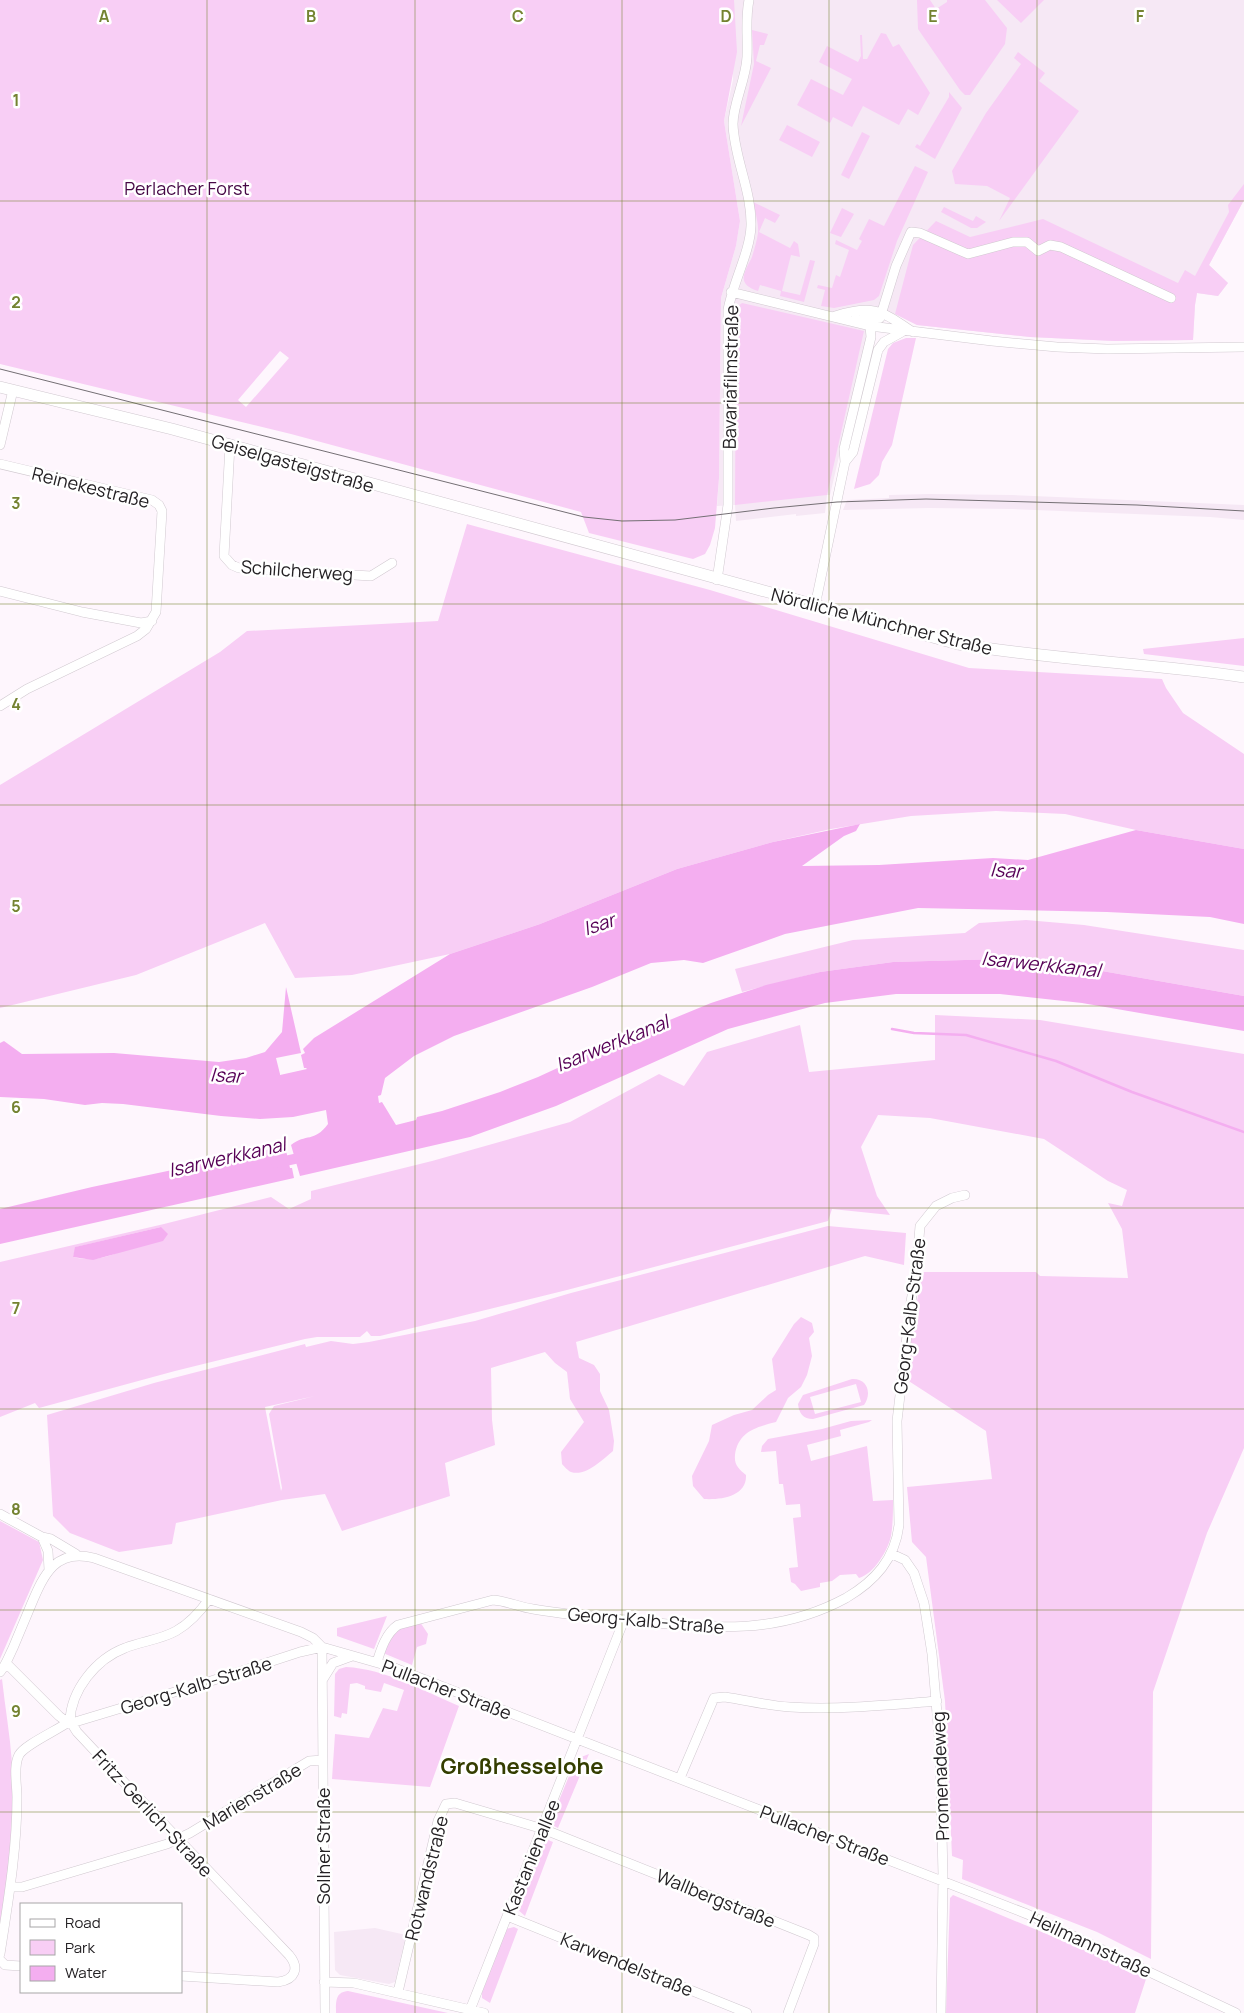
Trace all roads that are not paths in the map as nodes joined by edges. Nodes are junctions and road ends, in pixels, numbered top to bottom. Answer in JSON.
{"nodes":[{"id":1,"x":749,"y":0,"type":"edge"},
{"id":2,"x":731,"y":292,"type":"junction"},
{"id":3,"x":1171,"y":298,"type":"dead end"},
{"id":4,"x":880,"y":315,"type":"junction"},
{"id":5,"x":832,"y":316,"type":"junction"},
{"id":6,"x":849,"y":320,"type":"junction"},
{"id":7,"x":870,"y":326,"type":"junction"},
{"id":8,"x":888,"y":329,"type":"junction"},
{"id":9,"x":902,"y":332,"type":"junction"},
{"id":10,"x":913,"y":332,"type":"junction"},
{"id":11,"x":1244,"y":347,"type":"edge"},
{"id":12,"x":0,"y":387,"type":"edge"},
{"id":13,"x":13,"y":390,"type":"junction"},
{"id":14,"x":0,"y":446,"type":"edge"},
{"id":15,"x":230,"y":446,"type":"junction"},
{"id":16,"x":845,"y":462,"type":"junction"},
{"id":17,"x":0,"y":464,"type":"edge"},
{"id":18,"x":585,"y":543,"type":"joint"},
{"id":19,"x":392,"y":563,"type":"dead end"},
{"id":20,"x":717,"y":580,"type":"junction"},
{"id":21,"x":0,"y":591,"type":"edge"},
{"id":22,"x":820,"y":607,"type":"junction"},
{"id":23,"x":152,"y":621,"type":"junction"},
{"id":24,"x":1244,"y":677,"type":"edge"},
{"id":25,"x":0,"y":706,"type":"edge"},
{"id":26,"x":965,"y":1195,"type":"dead end"},
{"id":27,"x":0,"y":1514,"type":"edge"},
{"id":28,"x":42,"y":1537,"type":"junction"},
{"id":29,"x":76,"y":1554,"type":"junction"},
{"id":30,"x":892,"y":1554,"type":"junction"},
{"id":31,"x":49,"y":1570,"type":"junction"},
{"id":32,"x":209,"y":1599,"type":"junction"},
{"id":33,"x":624,"y":1620,"type":"junction"},
{"id":34,"x":322,"y":1647,"type":"junction"},
{"id":35,"x":353,"y":1655,"type":"junction"},
{"id":36,"x":377,"y":1662,"type":"junction"},
{"id":37,"x":6,"y":1663,"type":"junction"},
{"id":38,"x":0,"y":1672,"type":"edge"},
{"id":39,"x":322,"y":1679,"type":"junction"},
{"id":40,"x":937,"y":1701,"type":"junction"},
{"id":41,"x":70,"y":1721,"type":"junction"},
{"id":42,"x":578,"y":1740,"type":"junction"},
{"id":43,"x":323,"y":1760,"type":"junction"},
{"id":44,"x":680,"y":1778,"type":"junction"},
{"id":45,"x":543,"y":1829,"type":"junction"},
{"id":46,"x":177,"y":1839,"type":"junction"},
{"id":47,"x":943,"y":1881,"type":"junction"},
{"id":48,"x":11,"y":1887,"type":"junction"},
{"id":49,"x":507,"y":1916,"type":"junction"},
{"id":50,"x":0,"y":1954,"type":"edge"},
{"id":51,"x":1,"y":1962,"type":"edge"},
{"id":52,"x":20,"y":1966,"type":"edge"},
{"id":53,"x":182,"y":1976,"type":"edge"},
{"id":54,"x":324,"y":1982,"type":"junction"},
{"id":55,"x":398,"y":1992,"type":"junction"},
{"id":56,"x":470,"y":2010,"type":"junction"},
{"id":57,"x":325,"y":2013,"type":"edge"},
{"id":58,"x":484,"y":2013,"type":"edge"},
{"id":59,"x":747,"y":2013,"type":"edge"},
{"id":60,"x":788,"y":2013,"type":"edge"},
{"id":61,"x":941,"y":2013,"type":"edge"},
{"id":62,"x":1236,"y":2013,"type":"edge"}],
"edges":[{"from":1,"to":2,"type":"street","name":"Bavariafilmstraße"},
{"from":2,"to":5,"type":"street"},
{"from":2,"to":20,"type":"street","name":"Bavariafilmstraße"},
{"from":3,"to":4,"type":"street"},
{"from":4,"to":5,"type":"street"},
{"from":4,"to":6,"type":"street"},
{"from":4,"to":8,"type":"street"},
{"from":4,"to":10,"type":"street"},
{"from":5,"to":6,"type":"street"},
{"from":6,"to":7,"type":"street"},
{"from":7,"to":8,"type":"street"},
{"from":7,"to":16,"type":"street"},
{"from":8,"to":9,"type":"street"},
{"from":9,"to":10,"type":"street"},
{"from":9,"to":16,"type":"street"},
{"from":10,"to":11,"type":"street"},
{"from":12,"to":13,"type":"main road","name":"Geiselgasteigstraße"},
{"from":13,"to":14,"type":"street"},
{"from":13,"to":15,"type":"main road","name":"Geiselgasteigstraße"},
{"from":15,"to":18,"type":"main road","name":"Geiselgasteigstraße"},
{"from":15,"to":19,"type":"street","name":"Schilcherweg"},
{"from":16,"to":22,"type":"street"},
{"from":17,"to":23,"type":"street","name":"Reinekestraße"},
{"from":18,"to":20,"type":"main road","name":"Nördliche Münchner Straße"},
{"from":20,"to":22,"type":"main road","name":"Nördliche Münchner Straße"},
{"from":21,"to":23,"type":"street"},
{"from":22,"to":24,"type":"main road","name":"Nördliche Münchner Straße"},
{"from":23,"to":25,"type":"street"},
{"from":26,"to":30,"type":"street","name":"Georg-Kalb-Straße"},
{"from":27,"to":28,"type":"street","name":"Pullacher Straße"},
{"from":28,"to":29,"type":"street","name":"Pullacher Straße"},
{"from":28,"to":31,"type":"street"},
{"from":29,"to":31,"type":"street"},
{"from":29,"to":32,"type":"street","name":"Pullacher Straße"},
{"from":30,"to":33,"type":"street","name":"Georg-Kalb-Straße"},
{"from":30,"to":40,"type":"street","name":"Promenadeweg"},
{"from":31,"to":37,"type":"street"},
{"from":32,"to":34,"type":"street","name":"Pullacher Straße"},
{"from":32,"to":41,"type":"street"},
{"from":33,"to":36,"type":"street","name":"Georg-Kalb-Straße"},
{"from":33,"to":42,"type":"street","name":"Kastanienallee"},
{"from":34,"to":35,"type":"street","name":"Pullacher Straße"},
{"from":34,"to":39,"type":"street","name":"Sollner Straße"},
{"from":34,"to":41,"type":"street","name":"Georg-Kalb-Straße"},
{"from":35,"to":36,"type":"street","name":"Pullacher Straße"},
{"from":35,"to":39,"type":"street"},
{"from":36,"to":42,"type":"street","name":"Pullacher Straße"},
{"from":37,"to":38,"type":"street"},
{"from":37,"to":41,"type":"street","name":"Fritz-Gerlich-Straße"},
{"from":39,"to":43,"type":"street","name":"Sollner Straße"},
{"from":40,"to":44,"type":"street"},
{"from":40,"to":47,"type":"street","name":"Promenadeweg"},
{"from":41,"to":46,"type":"street","name":"Fritz-Gerlich-Straße"},
{"from":41,"to":48,"type":"street"},
{"from":42,"to":44,"type":"street","name":"Pullacher Straße"},
{"from":42,"to":45,"type":"street","name":"Kastanienallee"},
{"from":43,"to":46,"type":"street","name":"Marienstraße"},
{"from":43,"to":54,"type":"street","name":"Sollner Straße"},
{"from":44,"to":47,"type":"street","name":"Pullacher Straße"},
{"from":45,"to":49,"type":"street","name":"Kastanienallee"},
{"from":45,"to":55,"type":"street","name":"Rotwandstraße"},
{"from":45,"to":60,"type":"street","name":"Wallbergstraße"},
{"from":46,"to":48,"type":"street","name":"Marienstraße"},
{"from":46,"to":53,"type":"street","name":"Fritz-Gerlich-Straße"},
{"from":47,"to":61,"type":"street","name":"Promenadeweg"},
{"from":47,"to":62,"type":"street","name":"Heilmannstraße"},
{"from":48,"to":50,"type":"street"},
{"from":49,"to":56,"type":"street","name":"Kastanienallee"},
{"from":49,"to":59,"type":"street","name":"Karwendelstraße"},
{"from":51,"to":52,"type":"street"},
{"from":54,"to":55,"type":"street"},
{"from":54,"to":57,"type":"street","name":"Sollner Straße"},
{"from":55,"to":56,"type":"street"},
{"from":56,"to":58,"type":"street"}]}
